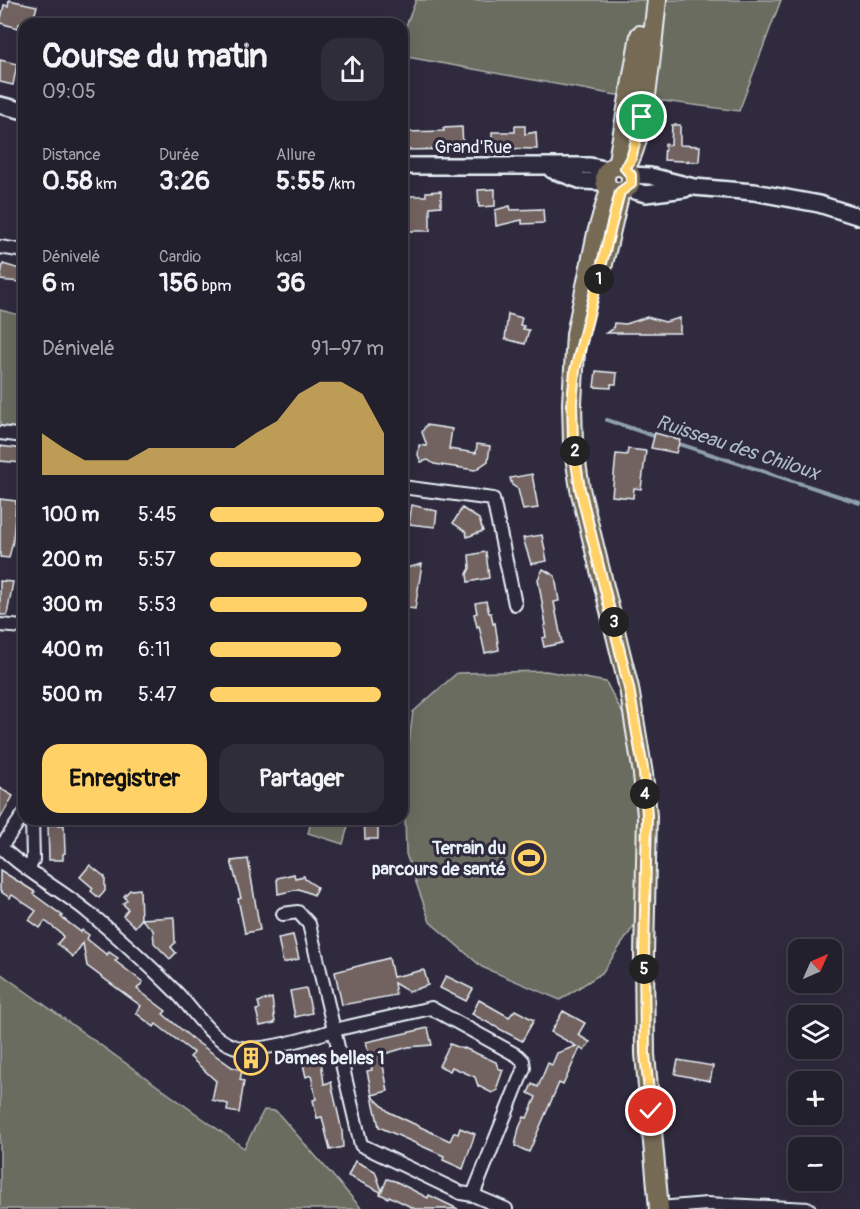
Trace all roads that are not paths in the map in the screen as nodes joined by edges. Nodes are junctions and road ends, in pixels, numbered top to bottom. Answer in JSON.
{"nodes":[{"id":1,"x":646,"y":0,"type":"edge"},
{"id":2,"x":657,"y":0,"type":"edge"},
{"id":3,"x":0,"y":105,"type":"edge"},
{"id":4,"x":18,"y":110,"type":"edge"},
{"id":5,"x":408,"y":166,"type":"edge"},
{"id":6,"x":544,"y":167,"type":"junction"},
{"id":7,"x":618,"y":179,"type":"junction"},
{"id":8,"x":860,"y":217,"type":"edge"},
{"id":9,"x":0,"y":247,"type":"edge"},
{"id":10,"x":18,"y":250,"type":"edge"},
{"id":11,"x":0,"y":433,"type":"edge"},
{"id":12,"x":18,"y":435,"type":"edge"},
{"id":13,"x":408,"y":488,"type":"edge"},
{"id":14,"x":515,"y":604,"type":"dead end"},
{"id":15,"x":0,"y":624,"type":"edge"},
{"id":16,"x":18,"y":626,"type":"edge"},
{"id":17,"x":18,"y":822,"type":"edge"},
{"id":18,"x":32,"y":825,"type":"edge"},
{"id":19,"x":0,"y":847,"type":"edge"},
{"id":20,"x":29,"y":868,"type":"junction"},
{"id":21,"x":283,"y":914,"type":"dead end"},
{"id":22,"x":334,"y":1030,"type":"junction"},
{"id":23,"x":472,"y":1195,"type":"junction"},
{"id":24,"x":659,"y":1208,"type":"edge"},
{"id":25,"x":506,"y":1209,"type":"edge"},
{"id":26,"x":809,"y":1209,"type":"edge"}],
"edges":[{"from":1,"to":7,"type":"main road"},
{"from":2,"to":7,"type":"main road"},
{"from":3,"to":4,"type":"street"},
{"from":5,"to":6,"type":"street","name":"Grand'Rue"},
{"from":6,"to":7,"type":"street","name":"Grand'Rue"},
{"from":6,"to":7,"type":"street","name":"Grand'Rue"},
{"from":7,"to":8,"type":"street"},
{"from":7,"to":24,"type":"main road"},
{"from":9,"to":10,"type":"street"},
{"from":11,"to":12,"type":"street"},
{"from":13,"to":14,"type":"street"},
{"from":15,"to":16,"type":"street"},
{"from":17,"to":19,"type":"street"},
{"from":18,"to":20,"type":"street"},
{"from":19,"to":20,"type":"street"},
{"from":20,"to":22,"type":"street"},
{"from":21,"to":22,"type":"street"},
{"from":22,"to":23,"type":"street"},
{"from":22,"to":23,"type":"street"},
{"from":23,"to":25,"type":"street"},
{"from":24,"to":26,"type":"street"}]}
